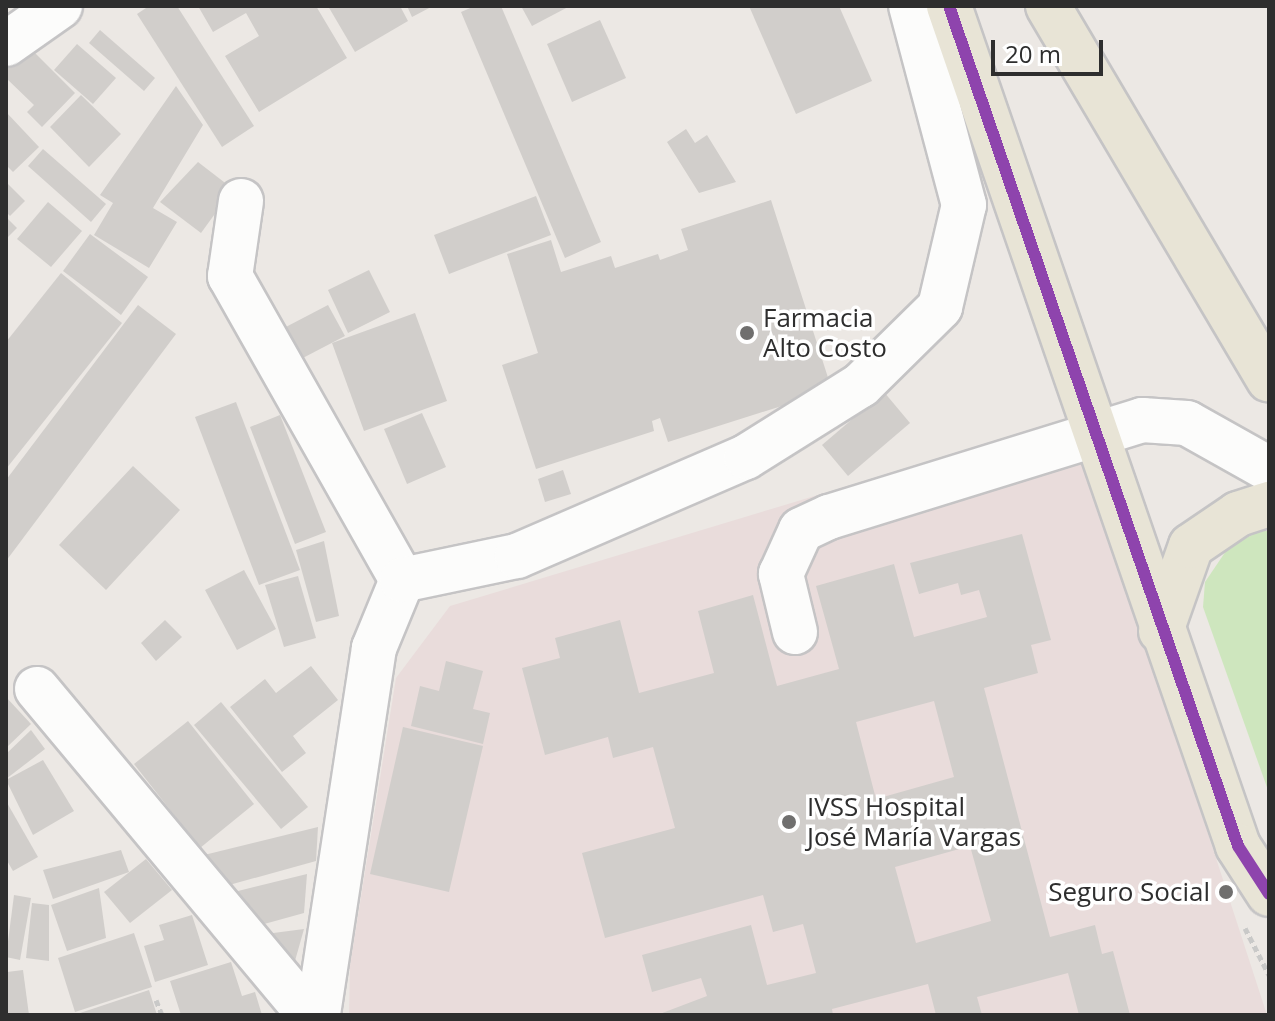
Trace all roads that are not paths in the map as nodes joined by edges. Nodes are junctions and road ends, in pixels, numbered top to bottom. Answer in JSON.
{"nodes":[{"id":1,"x":60,"y":6,"type":"edge"},
{"id":2,"x":1048,"y":6,"type":"edge"},
{"id":3,"x":932,"y":10,"type":"edge"},
{"id":4,"x":6,"y":44,"type":"edge"},
{"id":5,"x":241,"y":201,"type":"dead end"},
{"id":6,"x":1269,"y":380,"type":"edge"},
{"id":7,"x":1101,"y":432,"type":"junction"},
{"id":8,"x":1269,"y":469,"type":"edge"},
{"id":9,"x":1269,"y":504,"type":"edge"},
{"id":10,"x":402,"y":580,"type":"junction"},
{"id":11,"x":1161,"y":631,"type":"junction"},
{"id":12,"x":795,"y":632,"type":"dead end"},
{"id":13,"x":37,"y":689,"type":"dead end"},
{"id":14,"x":1269,"y":894,"type":"edge"},
{"id":15,"x":310,"y":1015,"type":"edge"},
{"id":16,"x":318,"y":1015,"type":"edge"}],
"edges":[{"from":1,"to":4,"type":"street"},
{"from":2,"to":6,"type":"main road"},
{"from":3,"to":7,"type":"main road"},
{"from":3,"to":10,"type":"street"},
{"from":5,"to":10,"type":"street"},
{"from":7,"to":8,"type":"street"},
{"from":7,"to":11,"type":"main road"},
{"from":7,"to":12,"type":"street"},
{"from":9,"to":11,"type":"main road"},
{"from":10,"to":16,"type":"street"},
{"from":11,"to":14,"type":"main road"},
{"from":13,"to":15,"type":"street"}]}
